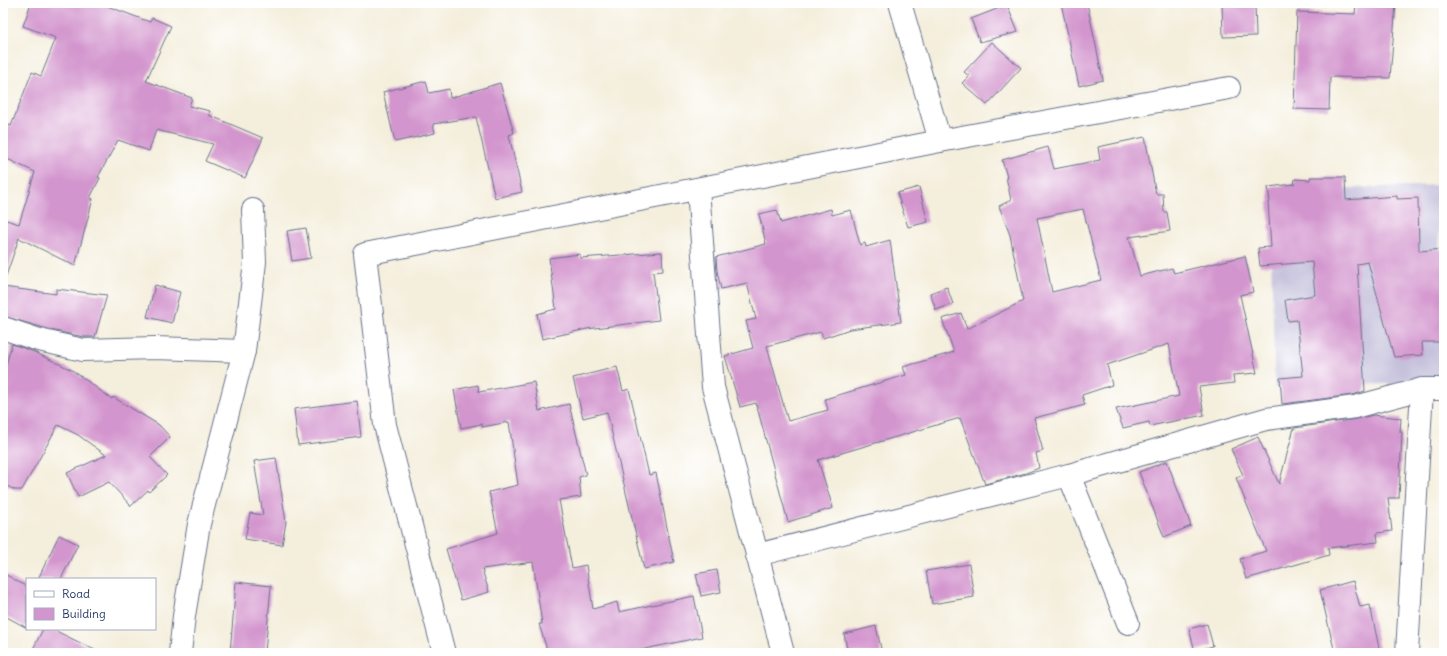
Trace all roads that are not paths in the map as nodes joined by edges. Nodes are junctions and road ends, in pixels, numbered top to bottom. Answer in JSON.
{"nodes":[{"id":1,"x":900,"y":3,"type":"edge"},
{"id":2,"x":1229,"y":88,"type":"dead end"},
{"id":3,"x":940,"y":141,"type":"junction"},
{"id":4,"x":698,"y":189,"type":"junction"},
{"id":5,"x":253,"y":210,"type":"dead end"},
{"id":6,"x":3,"y":328,"type":"edge"},
{"id":7,"x":244,"y":351,"type":"junction"},
{"id":8,"x":1422,"y":389,"type":"junction"},
{"id":9,"x":1444,"y":389,"type":"edge"},
{"id":10,"x":1069,"y":475,"type":"junction"},
{"id":11,"x":757,"y":555,"type":"junction"},
{"id":12,"x":1128,"y":623,"type":"dead end"},
{"id":13,"x":180,"y":653,"type":"edge"},
{"id":14,"x":444,"y":653,"type":"edge"},
{"id":15,"x":783,"y":653,"type":"edge"},
{"id":16,"x":1407,"y":653,"type":"edge"}],
"edges":[{"from":1,"to":3,"type":"street"},
{"from":2,"to":3,"type":"street"},
{"from":3,"to":4,"type":"street"},
{"from":4,"to":11,"type":"street"},
{"from":4,"to":14,"type":"street"},
{"from":5,"to":7,"type":"street"},
{"from":6,"to":7,"type":"street"},
{"from":7,"to":13,"type":"street"},
{"from":8,"to":9,"type":"street"},
{"from":8,"to":10,"type":"street"},
{"from":8,"to":16,"type":"street"},
{"from":10,"to":11,"type":"street"},
{"from":10,"to":12,"type":"street"},
{"from":11,"to":15,"type":"street"}]}
